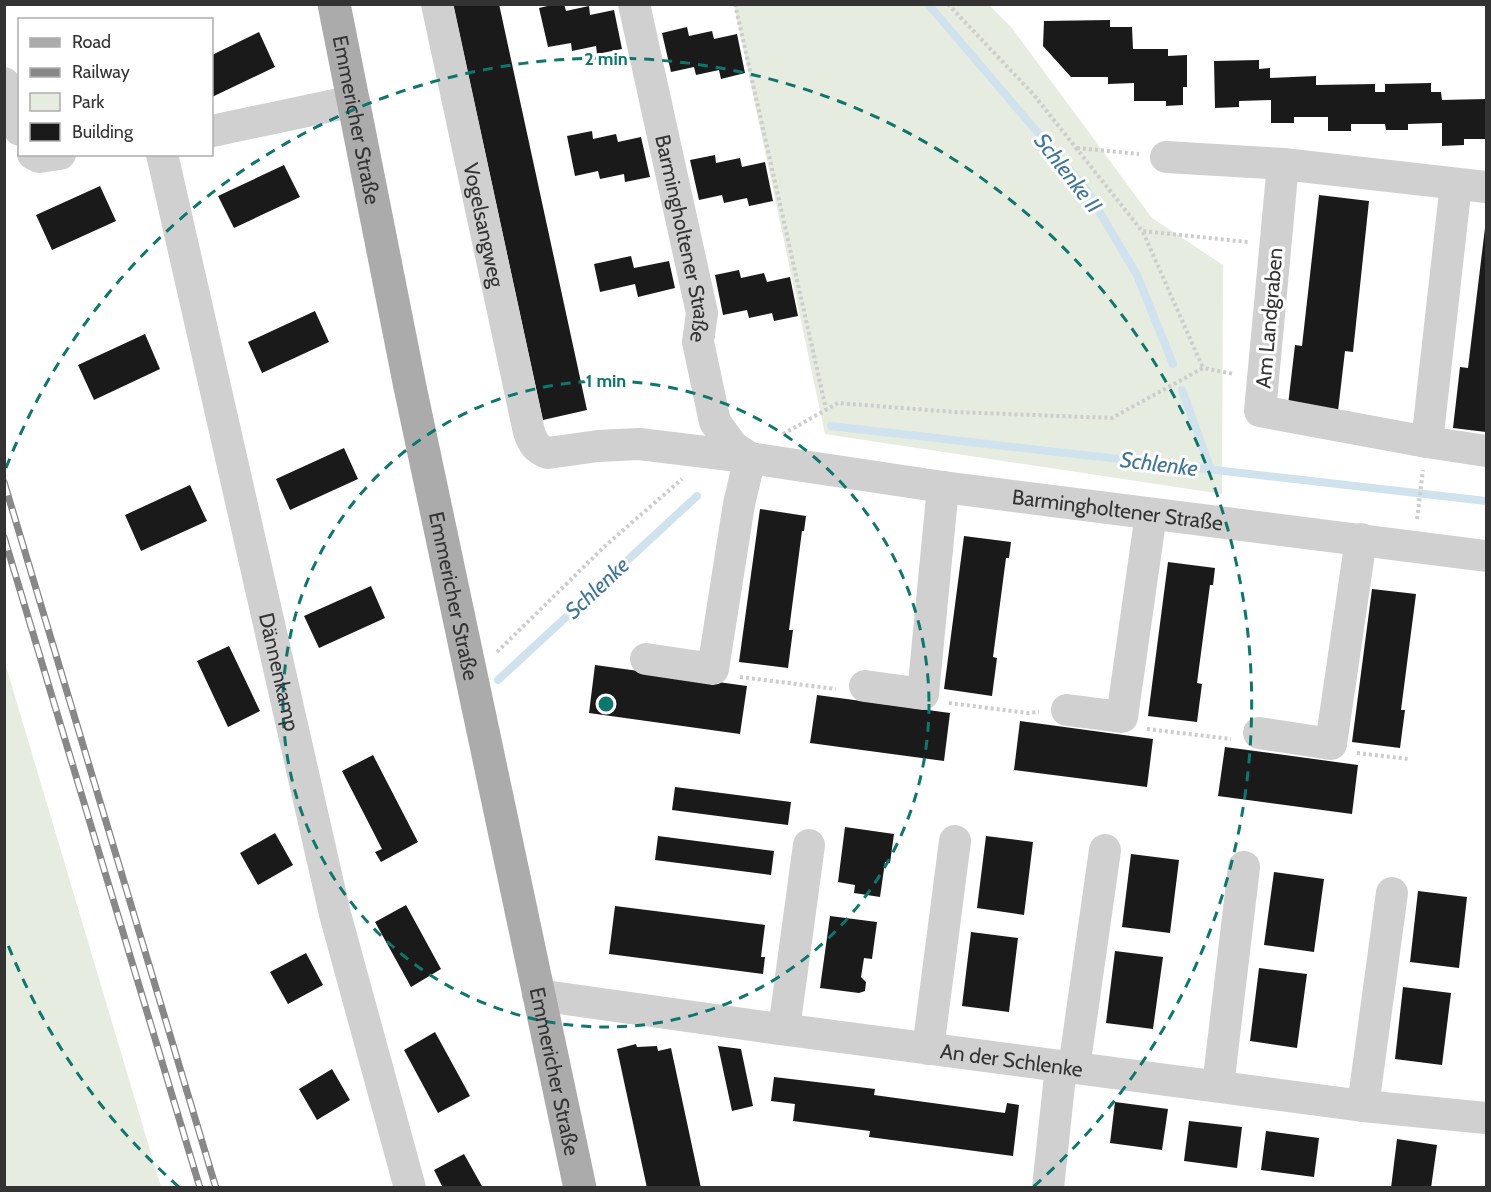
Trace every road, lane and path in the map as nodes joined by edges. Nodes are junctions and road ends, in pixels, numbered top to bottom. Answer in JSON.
{"nodes":[{"id":1,"x":334,"y":4,"type":"edge"},
{"id":2,"x":437,"y":4,"type":"edge"},
{"id":3,"x":634,"y":4,"type":"edge"},
{"id":4,"x":735,"y":4,"type":"edge"},
{"id":5,"x":948,"y":4,"type":"edge"},
{"id":6,"x":4,"y":83,"type":"edge"},
{"id":7,"x":354,"y":101,"type":"junction"},
{"id":8,"x":18,"y":124,"type":"edge"},
{"id":9,"x":213,"y":130,"type":"edge"},
{"id":10,"x":1077,"y":148,"type":"junction"},
{"id":11,"x":162,"y":156,"type":"edge"},
{"id":12,"x":1166,"y":157,"type":"joint"},
{"id":13,"x":1283,"y":164,"type":"junction"},
{"id":14,"x":1456,"y":184,"type":"junction"},
{"id":15,"x":1486,"y":187,"type":"edge"},
{"id":16,"x":1143,"y":231,"type":"junction"},
{"id":17,"x":1276,"y":245,"type":"junction"},
{"id":18,"x":1203,"y":368,"type":"junction"},
{"id":19,"x":1263,"y":380,"type":"junction"},
{"id":20,"x":826,"y":410,"type":"junction"},
{"id":21,"x":535,"y":446,"type":"joint"},
{"id":22,"x":1486,"y":451,"type":"edge"},
{"id":23,"x":1426,"y":452,"type":"junction"},
{"id":24,"x":762,"y":460,"type":"junction"},
{"id":25,"x":687,"y":474,"type":"dead end"},
{"id":26,"x":943,"y":487,"type":"junction"},
{"id":27,"x":1419,"y":506,"type":"dead end"},
{"id":28,"x":1151,"y":514,"type":"junction"},
{"id":29,"x":1361,"y":539,"type":"junction"},
{"id":30,"x":1486,"y":556,"type":"edge"},
{"id":31,"x":646,"y":659,"type":"dead end"},
{"id":32,"x":713,"y":669,"type":"junction"},
{"id":33,"x":471,"y":671,"type":"junction"},
{"id":34,"x":865,"y":686,"type":"joint"},
{"id":35,"x":922,"y":694,"type":"junction"},
{"id":36,"x":1067,"y":710,"type":"joint"},
{"id":37,"x":1122,"y":717,"type":"junction"},
{"id":38,"x":1259,"y":733,"type":"joint"},
{"id":39,"x":1331,"y":744,"type":"junction"},
{"id":40,"x":1409,"y":759,"type":"dead end"},
{"id":41,"x":956,"y":842,"type":"dead end"},
{"id":42,"x":809,"y":845,"type":"dead end"},
{"id":43,"x":1105,"y":850,"type":"dead end"},
{"id":44,"x":1244,"y":867,"type":"dead end"},
{"id":45,"x":1392,"y":893,"type":"dead end"},
{"id":46,"x":538,"y":995,"type":"junction"},
{"id":47,"x":784,"y":1029,"type":"junction"},
{"id":48,"x":928,"y":1049,"type":"junction"},
{"id":49,"x":1067,"y":1067,"type":"junction"},
{"id":50,"x":1218,"y":1086,"type":"junction"},
{"id":51,"x":1363,"y":1106,"type":"junction"},
{"id":52,"x":1486,"y":1118,"type":"edge"},
{"id":53,"x":410,"y":1188,"type":"edge"},
{"id":54,"x":580,"y":1188,"type":"edge"},
{"id":55,"x":1048,"y":1188,"type":"edge"}],
"edges":[{"from":1,"to":7,"type":"main road","name":"Emmericher Straße"},
{"from":2,"to":21,"type":"street","name":"Vogelsangweg"},
{"from":3,"to":24,"type":"street","name":"Barmingholtener Straße"},
{"from":4,"to":20,"type":"path"},
{"from":5,"to":10,"type":"path"},
{"from":6,"to":8,"type":"street"},
{"from":7,"to":9,"type":"street"},
{"from":7,"to":33,"type":"main road","name":"Emmericher Straße"},
{"from":10,"to":12,"type":"path"},
{"from":10,"to":16,"type":"path"},
{"from":11,"to":53,"type":"street","name":"Dännenkamp"},
{"from":12,"to":13,"type":"street"},
{"from":13,"to":14,"type":"street"},
{"from":13,"to":17,"type":"street","name":"Am Landgraben"},
{"from":14,"to":15,"type":"street"},
{"from":14,"to":23,"type":"street"},
{"from":16,"to":17,"type":"path"},
{"from":16,"to":18,"type":"path"},
{"from":17,"to":19,"type":"street","name":"Am Landgraben"},
{"from":18,"to":19,"type":"path"},
{"from":18,"to":20,"type":"path"},
{"from":19,"to":23,"type":"street","name":"Am Landgraben"},
{"from":20,"to":24,"type":"path"},
{"from":21,"to":24,"type":"street","name":"Barmingholtener Straße"},
{"from":22,"to":23,"type":"street","name":"Am Landgraben"},
{"from":23,"to":27,"type":"path"},
{"from":24,"to":26,"type":"street","name":"Barmingholtener Straße"},
{"from":24,"to":32,"type":"street"},
{"from":25,"to":33,"type":"path"},
{"from":26,"to":28,"type":"street","name":"Barmingholtener Straße"},
{"from":26,"to":35,"type":"street"},
{"from":28,"to":29,"type":"street","name":"Barmingholtener Straße"},
{"from":28,"to":37,"type":"street"},
{"from":29,"to":30,"type":"street","name":"Barmingholtener Straße"},
{"from":29,"to":39,"type":"street"},
{"from":31,"to":32,"type":"street"},
{"from":32,"to":34,"type":"path"},
{"from":33,"to":46,"type":"main road","name":"Emmericher Straße"},
{"from":34,"to":35,"type":"street"},
{"from":35,"to":36,"type":"path"},
{"from":36,"to":37,"type":"street"},
{"from":37,"to":38,"type":"path"},
{"from":38,"to":39,"type":"street"},
{"from":39,"to":40,"type":"path"},
{"from":41,"to":48,"type":"street"},
{"from":42,"to":47,"type":"street"},
{"from":43,"to":49,"type":"street"},
{"from":44,"to":50,"type":"street"},
{"from":45,"to":51,"type":"street"},
{"from":46,"to":47,"type":"street","name":"An der Schlenke"},
{"from":46,"to":54,"type":"main road","name":"Emmericher Straße"},
{"from":47,"to":48,"type":"street","name":"An der Schlenke"},
{"from":48,"to":49,"type":"street","name":"An der Schlenke"},
{"from":49,"to":50,"type":"street","name":"An der Schlenke"},
{"from":49,"to":55,"type":"street"},
{"from":50,"to":51,"type":"street","name":"An der Schlenke"},
{"from":51,"to":52,"type":"street","name":"An der Schlenke"}]}
